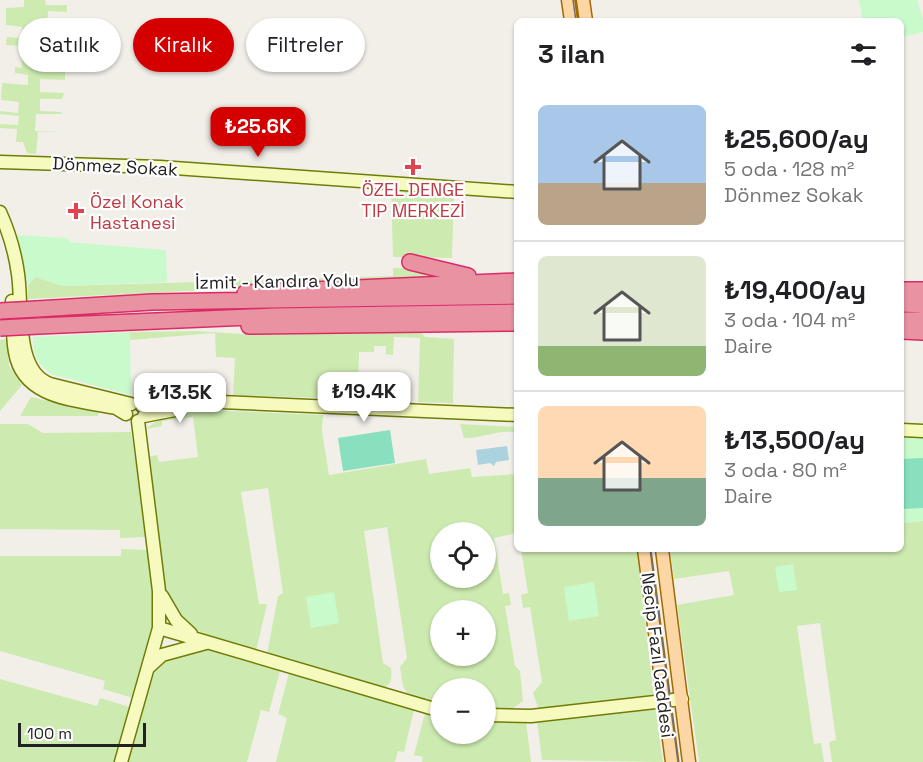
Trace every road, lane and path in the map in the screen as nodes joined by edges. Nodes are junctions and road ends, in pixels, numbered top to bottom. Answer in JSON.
{"nodes":[{"id":1,"x":568,"y":0,"type":"edge"},
{"id":2,"x":583,"y":0,"type":"edge"},
{"id":3,"x":571,"y":18,"type":"edge"},
{"id":4,"x":586,"y":18,"type":"edge"},
{"id":5,"x":0,"y":162,"type":"edge"},
{"id":6,"x":514,"y":192,"type":"edge"},
{"id":7,"x":0,"y":212,"type":"edge"},
{"id":8,"x":0,"y":232,"type":"edge"},
{"id":9,"x":410,"y":262,"type":"dead end"},
{"id":10,"x":486,"y":280,"type":"junction"},
{"id":11,"x":514,"y":281,"type":"edge"},
{"id":12,"x":904,"y":292,"type":"edge"},
{"id":13,"x":514,"y":296,"type":"edge"},
{"id":14,"x":152,"y":302,"type":"junction"},
{"id":15,"x":904,"y":305,"type":"edge"},
{"id":16,"x":274,"y":309,"type":"junction"},
{"id":17,"x":0,"y":311,"type":"edge"},
{"id":18,"x":514,"y":312,"type":"edge"},
{"id":19,"x":922,"y":312,"type":"edge"},
{"id":20,"x":904,"y":319,"type":"edge"},
{"id":21,"x":153,"y":322,"type":"junction"},
{"id":22,"x":514,"y":323,"type":"edge"},
{"id":23,"x":0,"y":328,"type":"edge"},
{"id":24,"x":904,"y":330,"type":"edge"},
{"id":25,"x":136,"y":412,"type":"junction"},
{"id":26,"x":514,"y":415,"type":"edge"},
{"id":27,"x":904,"y":430,"type":"edge"},
{"id":28,"x":923,"y":431,"type":"edge"},
{"id":29,"x":644,"y":552,"type":"edge"},
{"id":30,"x":662,"y":552,"type":"edge"},
{"id":31,"x":159,"y":591,"type":"junction"},
{"id":32,"x":159,"y":628,"type":"junction"},
{"id":33,"x":208,"y":643,"type":"junction"},
{"id":34,"x":148,"y":668,"type":"junction"},
{"id":35,"x":682,"y":699,"type":"junction"},
{"id":36,"x":664,"y":701,"type":"junction"},
{"id":37,"x":430,"y":708,"type":"edge"},
{"id":38,"x":496,"y":715,"type":"edge"},
{"id":39,"x":121,"y":762,"type":"edge"},
{"id":40,"x":672,"y":762,"type":"edge"},
{"id":41,"x":689,"y":762,"type":"edge"}],
"edges":[{"from":1,"to":3,"type":"main road"},
{"from":2,"to":4,"type":"main road"},
{"from":5,"to":6,"type":"street","name":"Dönmez Sokak"},
{"from":7,"to":25,"type":"street"},
{"from":8,"to":25,"type":"street"},
{"from":9,"to":10,"type":"highway"},
{"from":10,"to":11,"type":"highway"},
{"from":10,"to":14,"type":"highway"},
{"from":12,"to":19,"type":"highway"},
{"from":13,"to":16,"type":"highway","name":"İzmit - Kandıra Yolu"},
{"from":14,"to":16,"type":"highway","name":"İzmit - Kandıra Yolu"},
{"from":14,"to":17,"type":"highway","name":"İzmit - Kandıra Yolu","bridge":true},
{"from":15,"to":19,"type":"highway"},
{"from":16,"to":18,"type":"highway","name":"İzmit - Kandıra Yolu"},
{"from":16,"to":21,"type":"highway","name":"İzmit - Kandıra Yolu"},
{"from":19,"to":20,"type":"highway"},
{"from":19,"to":24,"type":"highway"},
{"from":21,"to":22,"type":"highway"},
{"from":21,"to":23,"type":"highway","name":"İzmit - Kandıra Yolu","bridge":true},
{"from":25,"to":26,"type":"street"},
{"from":25,"to":31,"type":"street"},
{"from":27,"to":28,"type":"street"},
{"from":29,"to":36,"type":"main road","name":"Necip Fazıl Caddesi"},
{"from":30,"to":35,"type":"main road","name":"Necip Fazıl Caddesi"},
{"from":31,"to":32,"type":"street"},
{"from":31,"to":33,"type":"street"},
{"from":32,"to":33,"type":"street"},
{"from":32,"to":34,"type":"street"},
{"from":33,"to":34,"type":"street"},
{"from":33,"to":37,"type":"street"},
{"from":34,"to":39,"type":"street"},
{"from":35,"to":36,"type":"street"},
{"from":35,"to":41,"type":"main road","name":"Necip Fazıl Caddesi"},
{"from":36,"to":38,"type":"street"},
{"from":36,"to":40,"type":"main road","name":"Necip Fazıl Caddesi"}]}
